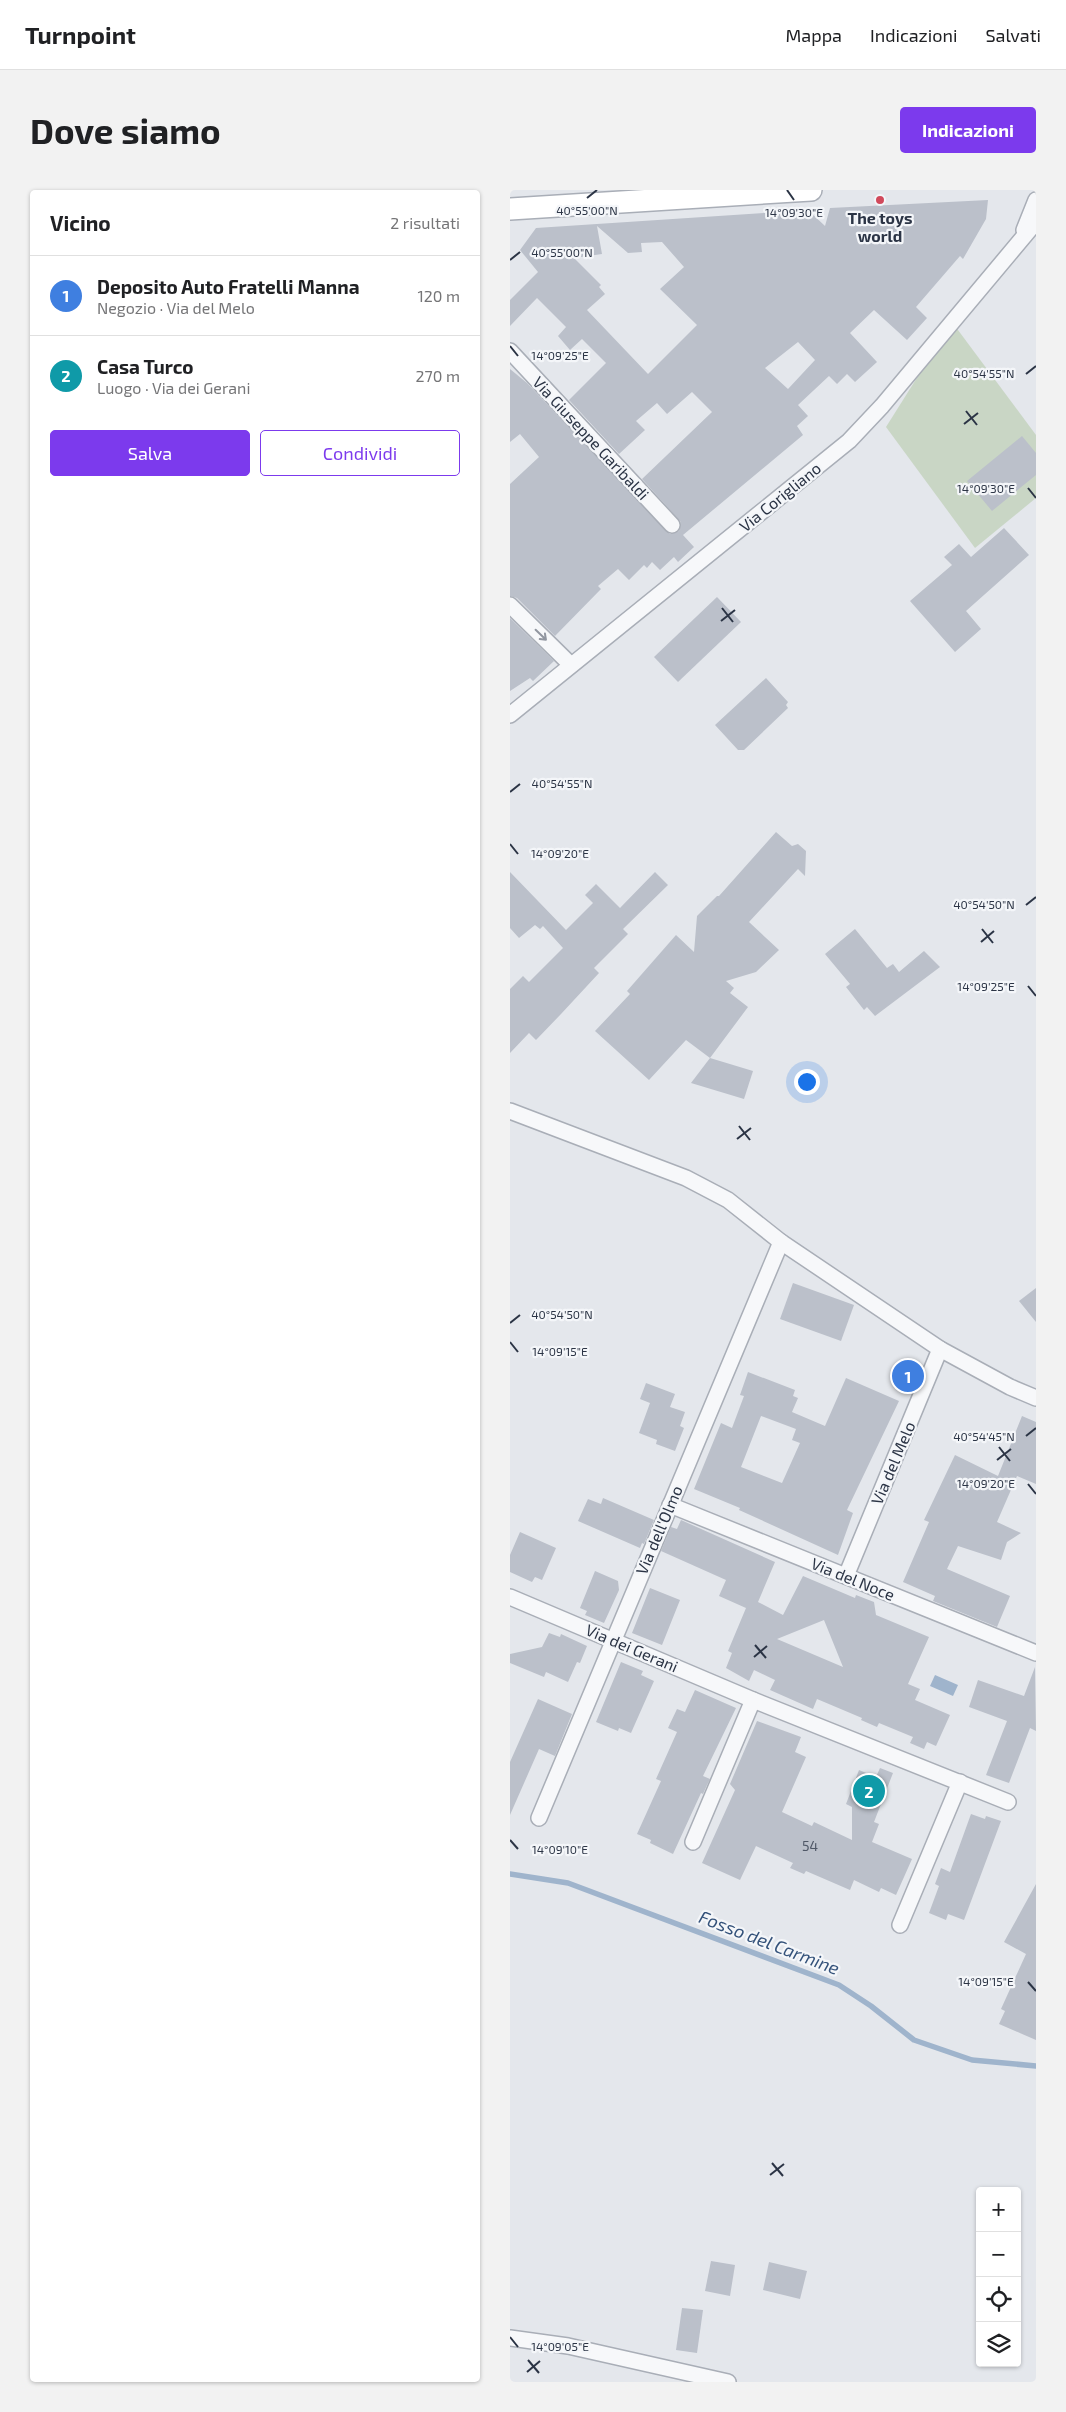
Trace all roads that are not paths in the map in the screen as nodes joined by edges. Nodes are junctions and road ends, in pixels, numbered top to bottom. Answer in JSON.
{"nodes":[{"id":1,"x":811,"y":190,"type":"edge"},
{"id":2,"x":1033,"y":198,"type":"edge"},
{"id":3,"x":510,"y":209,"type":"edge"},
{"id":4,"x":1036,"y":222,"type":"edge"},
{"id":5,"x":1016,"y":245,"type":"junction"},
{"id":6,"x":510,"y":351,"type":"edge"},
{"id":7,"x":672,"y":525,"type":"dead end"},
{"id":8,"x":510,"y":605,"type":"edge"},
{"id":9,"x":571,"y":665,"type":"junction"},
{"id":10,"x":512,"y":709,"type":"edge"},
{"id":11,"x":512,"y":1116,"type":"edge"},
{"id":12,"x":781,"y":1242,"type":"junction"},
{"id":13,"x":940,"y":1349,"type":"junction"},
{"id":14,"x":1036,"y":1398,"type":"edge"},
{"id":15,"x":670,"y":1505,"type":"junction"},
{"id":16,"x":846,"y":1576,"type":"junction"},
{"id":17,"x":510,"y":1598,"type":"edge"},
{"id":18,"x":613,"y":1640,"type":"junction"},
{"id":19,"x":1036,"y":1653,"type":"edge"},
{"id":20,"x":752,"y":1700,"type":"junction"},
{"id":21,"x":960,"y":1782,"type":"junction"},
{"id":22,"x":1008,"y":1802,"type":"dead end"},
{"id":23,"x":540,"y":1818,"type":"dead end"},
{"id":24,"x":693,"y":1842,"type":"dead end"},
{"id":25,"x":900,"y":1925,"type":"dead end"},
{"id":26,"x":510,"y":2338,"type":"edge"},
{"id":27,"x":728,"y":2382,"type":"edge"}],
"edges":[{"from":1,"to":3,"type":"main road"},
{"from":2,"to":5,"type":"street"},
{"from":4,"to":5,"type":"street","name":"Via Corigliano"},
{"from":5,"to":9,"type":"street","name":"Via Corigliano"},
{"from":6,"to":7,"type":"street","name":"Via Giuseppe Garibaldi"},
{"from":8,"to":9,"type":"street","one_way":true},
{"from":9,"to":10,"type":"street","name":"Via Corigliano"},
{"from":11,"to":12,"type":"street"},
{"from":12,"to":13,"type":"street"},
{"from":12,"to":15,"type":"street","name":"Via dell'Olmo"},
{"from":13,"to":14,"type":"street"},
{"from":13,"to":16,"type":"street","name":"Via del Melo"},
{"from":15,"to":16,"type":"street","name":"Via del Noce"},
{"from":15,"to":18,"type":"street","name":"Via dell'Olmo"},
{"from":16,"to":19,"type":"street","name":"Via del Noce"},
{"from":17,"to":18,"type":"street","name":"Via dei Gerani"},
{"from":18,"to":20,"type":"street","name":"Via dei Gerani"},
{"from":18,"to":23,"type":"street","name":"Via dell'Olmo"},
{"from":20,"to":21,"type":"street","name":"Via dei Gerani"},
{"from":20,"to":24,"type":"street"},
{"from":21,"to":22,"type":"street","name":"Via dei Gerani"},
{"from":21,"to":25,"type":"street"},
{"from":26,"to":27,"type":"street"}]}
